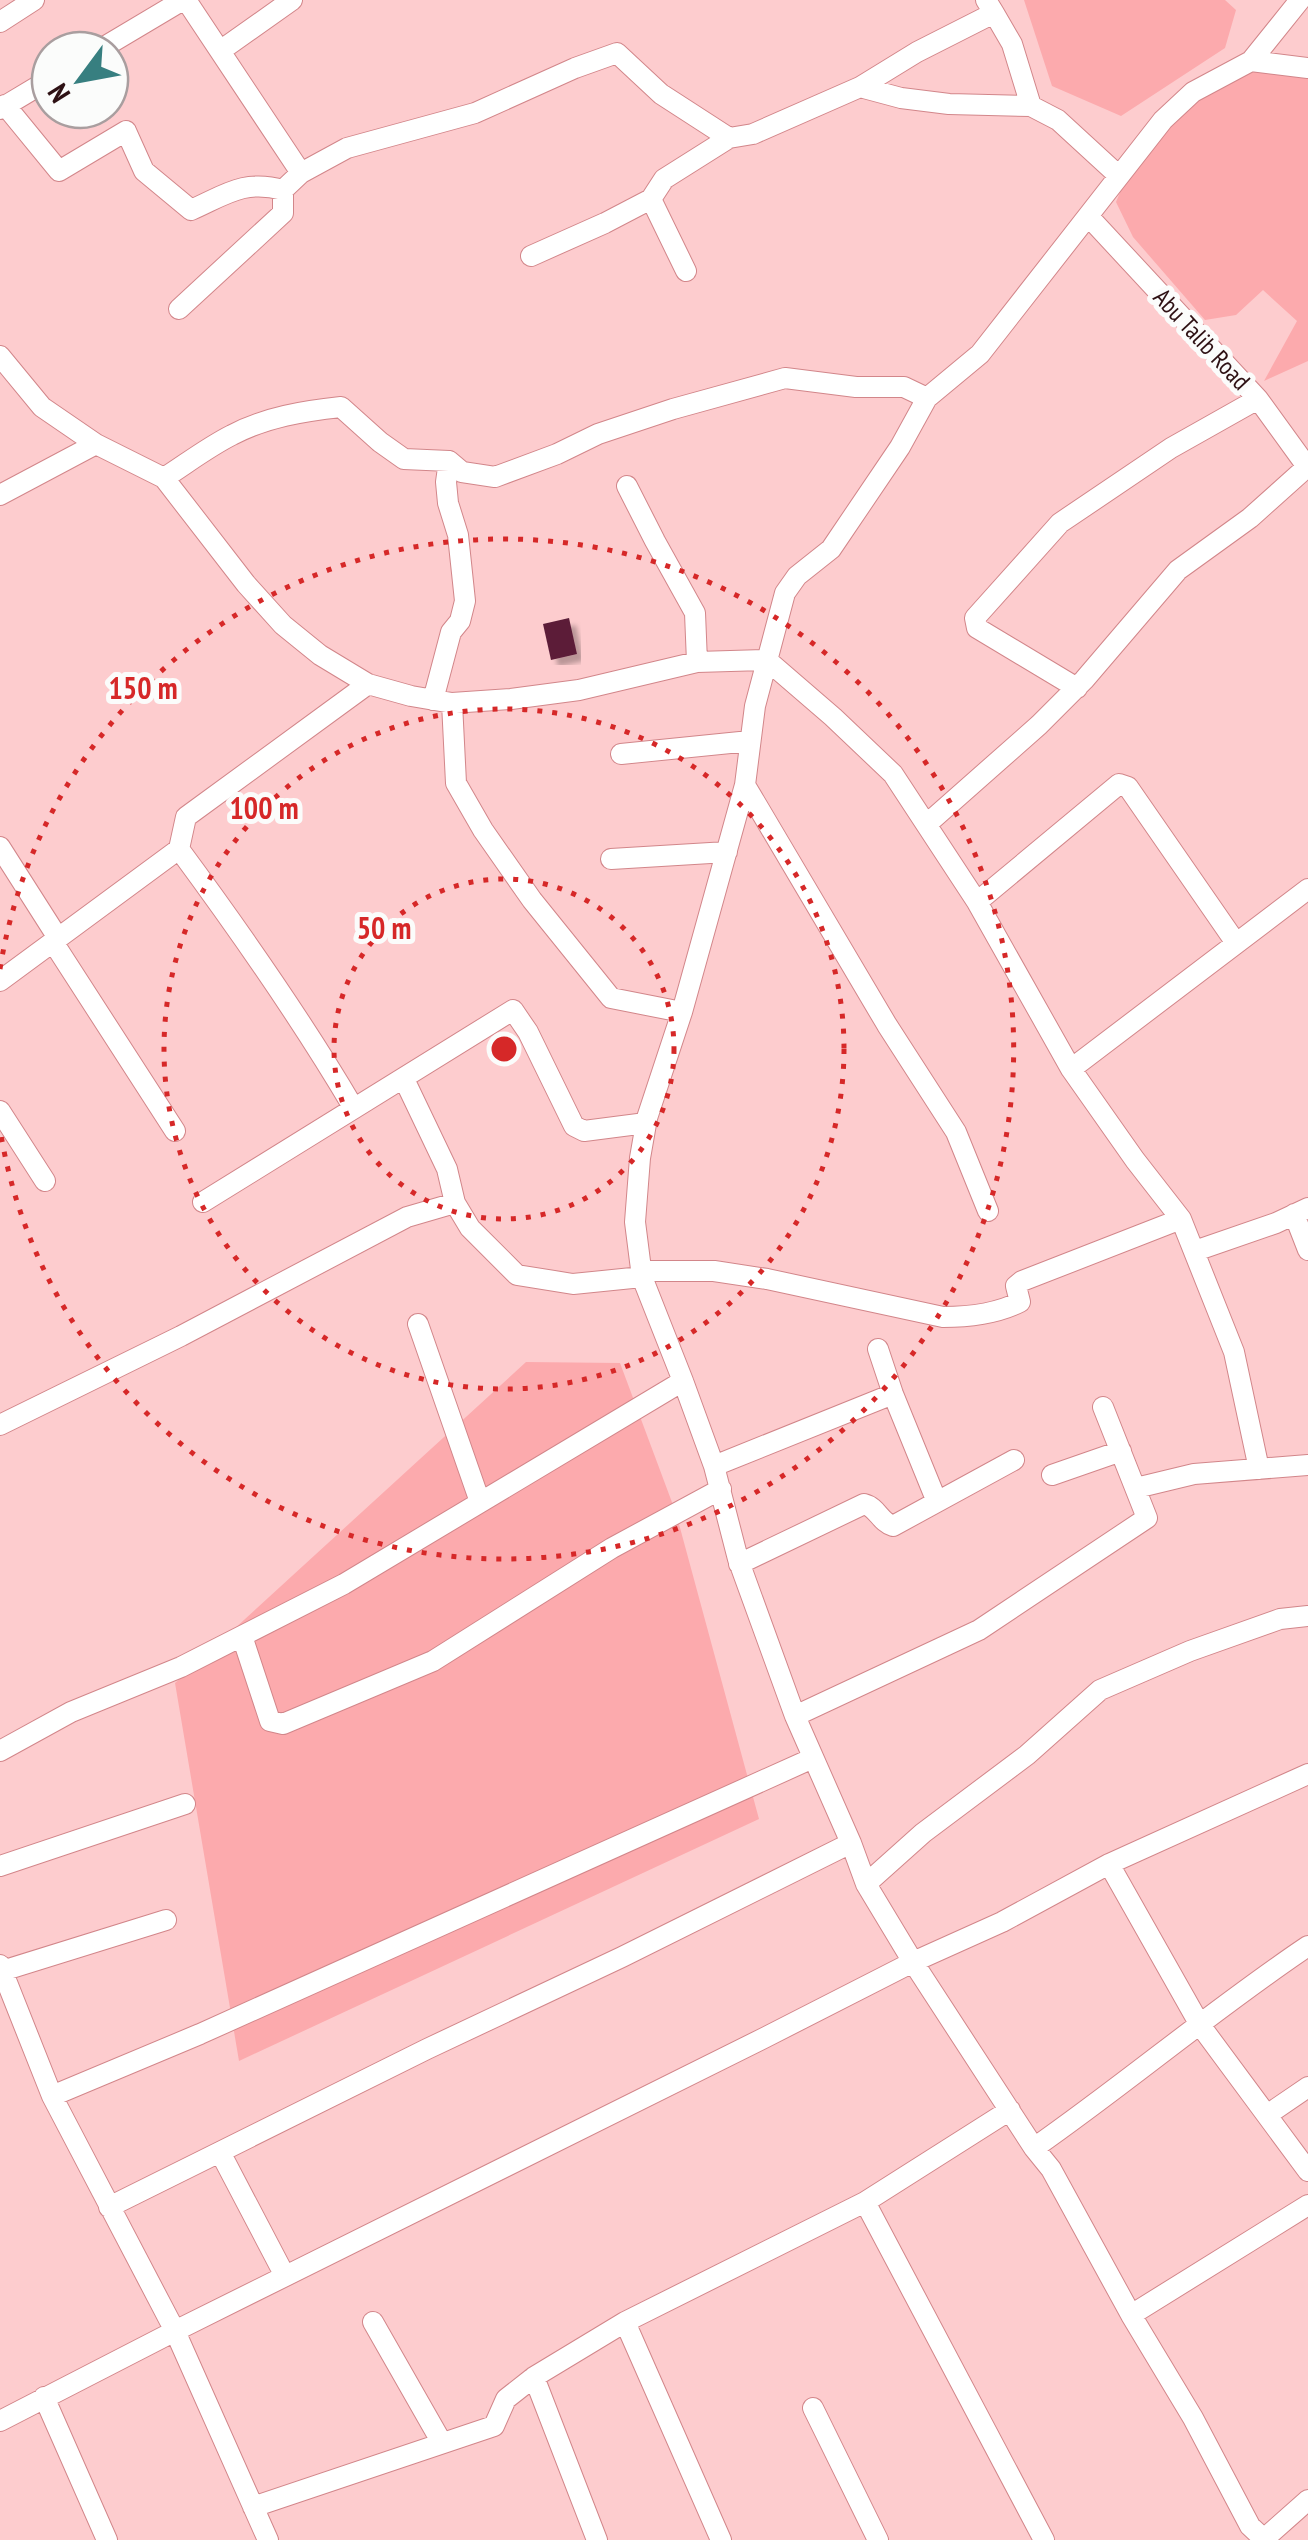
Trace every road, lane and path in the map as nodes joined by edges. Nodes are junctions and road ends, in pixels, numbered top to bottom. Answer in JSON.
{"nodes":[{"id":1,"x":34,"y":0,"type":"edge"},
{"id":2,"x":184,"y":0,"type":"edge"},
{"id":3,"x":292,"y":0,"type":"edge"},
{"id":4,"x":1300,"y":0,"type":"edge"},
{"id":5,"x":990,"y":7,"type":"edge"},
{"id":6,"x":0,"y":22,"type":"edge"},
{"id":7,"x":130,"y":31,"type":"edge"},
{"id":8,"x":220,"y":51,"type":"junction"},
{"id":9,"x":1251,"y":60,"type":"junction"},
{"id":10,"x":1308,"y":68,"type":"edge"},
{"id":11,"x":860,"y":87,"type":"junction"},
{"id":12,"x":30,"y":91,"type":"edge"},
{"id":13,"x":1031,"y":106,"type":"junction"},
{"id":14,"x":3,"y":107,"type":"edge"},
{"id":15,"x":729,"y":138,"type":"junction"},
{"id":16,"x":302,"y":173,"type":"junction"},
{"id":17,"x":1119,"y":176,"type":"junction"},
{"id":18,"x":283,"y":190,"type":"junction"},
{"id":19,"x":651,"y":198,"type":"junction"},
{"id":20,"x":1089,"y":217,"type":"junction"},
{"id":21,"x":531,"y":256,"type":"dead end"},
{"id":22,"x":686,"y":271,"type":"dead end"},
{"id":23,"x":179,"y":309,"type":"dead end"},
{"id":24,"x":0,"y":356,"type":"edge"},
{"id":25,"x":927,"y":398,"type":"junction"},
{"id":26,"x":1258,"y":400,"type":"junction"},
{"id":27,"x":96,"y":444,"type":"junction"},
{"id":28,"x":449,"y":461,"type":"junction"},
{"id":29,"x":1308,"y":468,"type":"edge"},
{"id":30,"x":164,"y":478,"type":"junction"},
{"id":31,"x":627,"y":486,"type":"dead end"},
{"id":32,"x":0,"y":494,"type":"edge"},
{"id":33,"x":767,"y":660,"type":"junction"},
{"id":34,"x":697,"y":662,"type":"junction"},
{"id":35,"x":368,"y":684,"type":"junction"},
{"id":36,"x":1077,"y":688,"type":"junction"},
{"id":37,"x":443,"y":701,"type":"junction"},
{"id":38,"x":750,"y":741,"type":"junction"},
{"id":39,"x":621,"y":754,"type":"dead end"},
{"id":40,"x":745,"y":785,"type":"junction"},
{"id":41,"x":927,"y":824,"type":"junction"},
{"id":42,"x":0,"y":847,"type":"edge"},
{"id":43,"x":179,"y":849,"type":"junction"},
{"id":44,"x":727,"y":852,"type":"junction"},
{"id":45,"x":610,"y":859,"type":"dead end"},
{"id":46,"x":1308,"y":889,"type":"edge"},
{"id":47,"x":977,"y":902,"type":"junction"},
{"id":48,"x":56,"y":940,"type":"junction"},
{"id":49,"x":1236,"y":943,"type":"junction"},
{"id":50,"x":0,"y":981,"type":"edge"},
{"id":51,"x":682,"y":1012,"type":"junction"},
{"id":52,"x":1071,"y":1069,"type":"junction"},
{"id":53,"x":404,"y":1078,"type":"junction"},
{"id":54,"x":353,"y":1107,"type":"junction"},
{"id":55,"x":0,"y":1110,"type":"edge"},
{"id":56,"x":646,"y":1123,"type":"junction"},
{"id":57,"x":174,"y":1130,"type":"dead end"},
{"id":58,"x":45,"y":1181,"type":"dead end"},
{"id":59,"x":203,"y":1202,"type":"dead end"},
{"id":60,"x":455,"y":1202,"type":"junction"},
{"id":61,"x":988,"y":1211,"type":"dead end"},
{"id":62,"x":1301,"y":1211,"type":"edge"},
{"id":63,"x":1181,"y":1219,"type":"junction"},
{"id":64,"x":1308,"y":1250,"type":"edge"},
{"id":65,"x":1195,"y":1251,"type":"junction"},
{"id":66,"x":641,"y":1274,"type":"junction"},
{"id":67,"x":418,"y":1324,"type":"dead end"},
{"id":68,"x":878,"y":1349,"type":"dead end"},
{"id":69,"x":683,"y":1381,"type":"junction"},
{"id":70,"x":893,"y":1394,"type":"junction"},
{"id":71,"x":1103,"y":1407,"type":"dead end"},
{"id":72,"x":0,"y":1425,"type":"edge"},
{"id":73,"x":1121,"y":1452,"type":"junction"},
{"id":74,"x":1014,"y":1460,"type":"dead end"},
{"id":75,"x":1308,"y":1464,"type":"edge"},
{"id":76,"x":714,"y":1466,"type":"junction"},
{"id":77,"x":1259,"y":1468,"type":"junction"},
{"id":78,"x":1052,"y":1475,"type":"dead end"},
{"id":79,"x":1136,"y":1488,"type":"junction"},
{"id":80,"x":720,"y":1489,"type":"junction"},
{"id":81,"x":480,"y":1502,"type":"junction"},
{"id":82,"x":937,"y":1502,"type":"junction"},
{"id":83,"x":739,"y":1564,"type":"junction"},
{"id":84,"x":1308,"y":1616,"type":"edge"},
{"id":85,"x":242,"y":1636,"type":"junction"},
{"id":86,"x":795,"y":1716,"type":"junction"},
{"id":87,"x":0,"y":1751,"type":"edge"},
{"id":88,"x":814,"y":1758,"type":"junction"},
{"id":89,"x":1308,"y":1774,"type":"edge"},
{"id":90,"x":185,"y":1804,"type":"dead end"},
{"id":91,"x":851,"y":1843,"type":"junction"},
{"id":92,"x":1109,"y":1864,"type":"junction"},
{"id":93,"x":0,"y":1866,"type":"edge"},
{"id":94,"x":866,"y":1884,"type":"junction"},
{"id":95,"x":166,"y":1920,"type":"dead end"},
{"id":96,"x":1308,"y":1946,"type":"edge"},
{"id":97,"x":913,"y":1962,"type":"junction"},
{"id":98,"x":1,"y":1968,"type":"edge"},
{"id":99,"x":6,"y":1997,"type":"edge"},
{"id":100,"x":1200,"y":2025,"type":"junction"},
{"id":101,"x":1308,"y":2087,"type":"edge"},
{"id":102,"x":52,"y":2096,"type":"junction"},
{"id":103,"x":1010,"y":2110,"type":"junction"},
{"id":104,"x":1267,"y":2115,"type":"junction"},
{"id":105,"x":1034,"y":2148,"type":"junction"},
{"id":106,"x":220,"y":2152,"type":"junction"},
{"id":107,"x":1308,"y":2171,"type":"edge"},
{"id":108,"x":865,"y":2202,"type":"junction"},
{"id":109,"x":1308,"y":2206,"type":"edge"},
{"id":110,"x":108,"y":2207,"type":"junction"},
{"id":111,"x":285,"y":2276,"type":"junction"},
{"id":112,"x":1131,"y":2316,"type":"junction"},
{"id":113,"x":373,"y":2322,"type":"dead end"},
{"id":114,"x":624,"y":2322,"type":"junction"},
{"id":115,"x":175,"y":2331,"type":"junction"},
{"id":116,"x":534,"y":2377,"type":"junction"},
{"id":117,"x":44,"y":2397,"type":"junction"},
{"id":118,"x":812,"y":2408,"type":"dead end"},
{"id":119,"x":0,"y":2421,"type":"edge"},
{"id":120,"x":442,"y":2444,"type":"junction"},
{"id":121,"x":1308,"y":2500,"type":"edge"},
{"id":122,"x":254,"y":2507,"type":"junction"},
{"id":123,"x":107,"y":2540,"type":"edge"},
{"id":124,"x":268,"y":2540,"type":"edge"},
{"id":125,"x":597,"y":2540,"type":"edge"},
{"id":126,"x":721,"y":2540,"type":"edge"},
{"id":127,"x":878,"y":2540,"type":"edge"},
{"id":128,"x":1044,"y":2540,"type":"edge"},
{"id":129,"x":1265,"y":2540,"type":"edge"}],
"edges":[{"from":1,"to":6,"type":"street"},
{"from":2,"to":7,"type":"street"},
{"from":2,"to":8,"type":"street"},
{"from":3,"to":8,"type":"street"},
{"from":4,"to":9,"type":"street"},
{"from":5,"to":11,"type":"street"},
{"from":5,"to":13,"type":"street"},
{"from":8,"to":16,"type":"street"},
{"from":9,"to":10,"type":"street"},
{"from":9,"to":17,"type":"street"},
{"from":11,"to":13,"type":"street"},
{"from":11,"to":15,"type":"street"},
{"from":12,"to":14,"type":"street"},
{"from":13,"to":17,"type":"street"},
{"from":14,"to":18,"type":"street"},
{"from":15,"to":16,"type":"street"},
{"from":15,"to":19,"type":"street"},
{"from":16,"to":18,"type":"street"},
{"from":17,"to":20,"type":"street"},
{"from":18,"to":23,"type":"street"},
{"from":19,"to":21,"type":"street"},
{"from":19,"to":22,"type":"street"},
{"from":20,"to":25,"type":"street"},
{"from":20,"to":26,"type":"street","name":"Abu Talib Road"},
{"from":24,"to":27,"type":"street"},
{"from":25,"to":28,"type":"street"},
{"from":25,"to":33,"type":"street"},
{"from":26,"to":29,"type":"street","name":"Abu Talib Road"},
{"from":26,"to":36,"type":"street"},
{"from":27,"to":30,"type":"street"},
{"from":27,"to":32,"type":"street"},
{"from":28,"to":30,"type":"street"},
{"from":28,"to":37,"type":"street"},
{"from":29,"to":36,"type":"street"},
{"from":30,"to":35,"type":"street"},
{"from":31,"to":34,"type":"street"},
{"from":33,"to":34,"type":"street"},
{"from":33,"to":38,"type":"street"},
{"from":33,"to":41,"type":"street"},
{"from":34,"to":37,"type":"street"},
{"from":35,"to":37,"type":"street"},
{"from":35,"to":43,"type":"street"},
{"from":36,"to":41,"type":"street"},
{"from":37,"to":51,"type":"street"},
{"from":38,"to":39,"type":"street"},
{"from":38,"to":40,"type":"street"},
{"from":40,"to":44,"type":"street"},
{"from":40,"to":61,"type":"street"},
{"from":41,"to":47,"type":"street"},
{"from":42,"to":48,"type":"street"},
{"from":43,"to":48,"type":"street"},
{"from":43,"to":54,"type":"street"},
{"from":44,"to":45,"type":"street"},
{"from":44,"to":51,"type":"street"},
{"from":46,"to":49,"type":"street"},
{"from":47,"to":49,"type":"street"},
{"from":47,"to":52,"type":"street"},
{"from":48,"to":50,"type":"street"},
{"from":48,"to":57,"type":"street"},
{"from":49,"to":52,"type":"street"},
{"from":51,"to":56,"type":"street"},
{"from":52,"to":63,"type":"street"},
{"from":53,"to":54,"type":"street"},
{"from":53,"to":56,"type":"street"},
{"from":53,"to":60,"type":"street"},
{"from":54,"to":59,"type":"street"},
{"from":55,"to":58,"type":"street"},
{"from":56,"to":66,"type":"street"},
{"from":60,"to":66,"type":"street"},
{"from":60,"to":72,"type":"street"},
{"from":62,"to":64,"type":"street"},
{"from":62,"to":65,"type":"street"},
{"from":63,"to":65,"type":"street"},
{"from":63,"to":66,"type":"street"},
{"from":65,"to":77,"type":"street"},
{"from":66,"to":69,"type":"street"},
{"from":67,"to":81,"type":"street"},
{"from":68,"to":70,"type":"street"},
{"from":69,"to":76,"type":"street"},
{"from":69,"to":81,"type":"street"},
{"from":70,"to":76,"type":"street"},
{"from":70,"to":82,"type":"street"},
{"from":71,"to":73,"type":"street"},
{"from":73,"to":78,"type":"street"},
{"from":73,"to":79,"type":"street"},
{"from":74,"to":82,"type":"street"},
{"from":75,"to":77,"type":"street"},
{"from":76,"to":80,"type":"street"},
{"from":77,"to":79,"type":"street"},
{"from":79,"to":86,"type":"street"},
{"from":80,"to":83,"type":"street"},
{"from":80,"to":85,"type":"street"},
{"from":81,"to":85,"type":"street"},
{"from":82,"to":83,"type":"street"},
{"from":83,"to":86,"type":"street"},
{"from":84,"to":94,"type":"street"},
{"from":85,"to":87,"type":"street"},
{"from":86,"to":88,"type":"street"},
{"from":88,"to":91,"type":"street"},
{"from":88,"to":102,"type":"street"},
{"from":89,"to":92,"type":"street"},
{"from":90,"to":93,"type":"street"},
{"from":91,"to":94,"type":"street"},
{"from":91,"to":106,"type":"street"},
{"from":92,"to":97,"type":"street"},
{"from":92,"to":100,"type":"street"},
{"from":94,"to":97,"type":"street"},
{"from":95,"to":98,"type":"street"},
{"from":96,"to":100,"type":"street"},
{"from":97,"to":103,"type":"street"},
{"from":97,"to":111,"type":"street"},
{"from":98,"to":99,"type":"street"},
{"from":99,"to":102,"type":"street"},
{"from":100,"to":104,"type":"street"},
{"from":100,"to":105,"type":"street"},
{"from":101,"to":104,"type":"street"},
{"from":102,"to":110,"type":"street"},
{"from":103,"to":105,"type":"street"},
{"from":103,"to":108,"type":"street"},
{"from":104,"to":107,"type":"street"},
{"from":105,"to":112,"type":"street"},
{"from":106,"to":110,"type":"street"},
{"from":106,"to":111,"type":"street"},
{"from":108,"to":114,"type":"street"},
{"from":108,"to":128,"type":"street"},
{"from":109,"to":112,"type":"street"},
{"from":110,"to":115,"type":"street"},
{"from":111,"to":115,"type":"street"},
{"from":112,"to":129,"type":"street"},
{"from":113,"to":120,"type":"street"},
{"from":114,"to":116,"type":"street"},
{"from":114,"to":126,"type":"street"},
{"from":115,"to":117,"type":"street"},
{"from":115,"to":122,"type":"street"},
{"from":116,"to":120,"type":"street"},
{"from":116,"to":125,"type":"street"},
{"from":117,"to":119,"type":"street"},
{"from":117,"to":123,"type":"street"},
{"from":118,"to":127,"type":"street"},
{"from":120,"to":122,"type":"street"},
{"from":121,"to":129,"type":"street"},
{"from":122,"to":124,"type":"street"}]}
